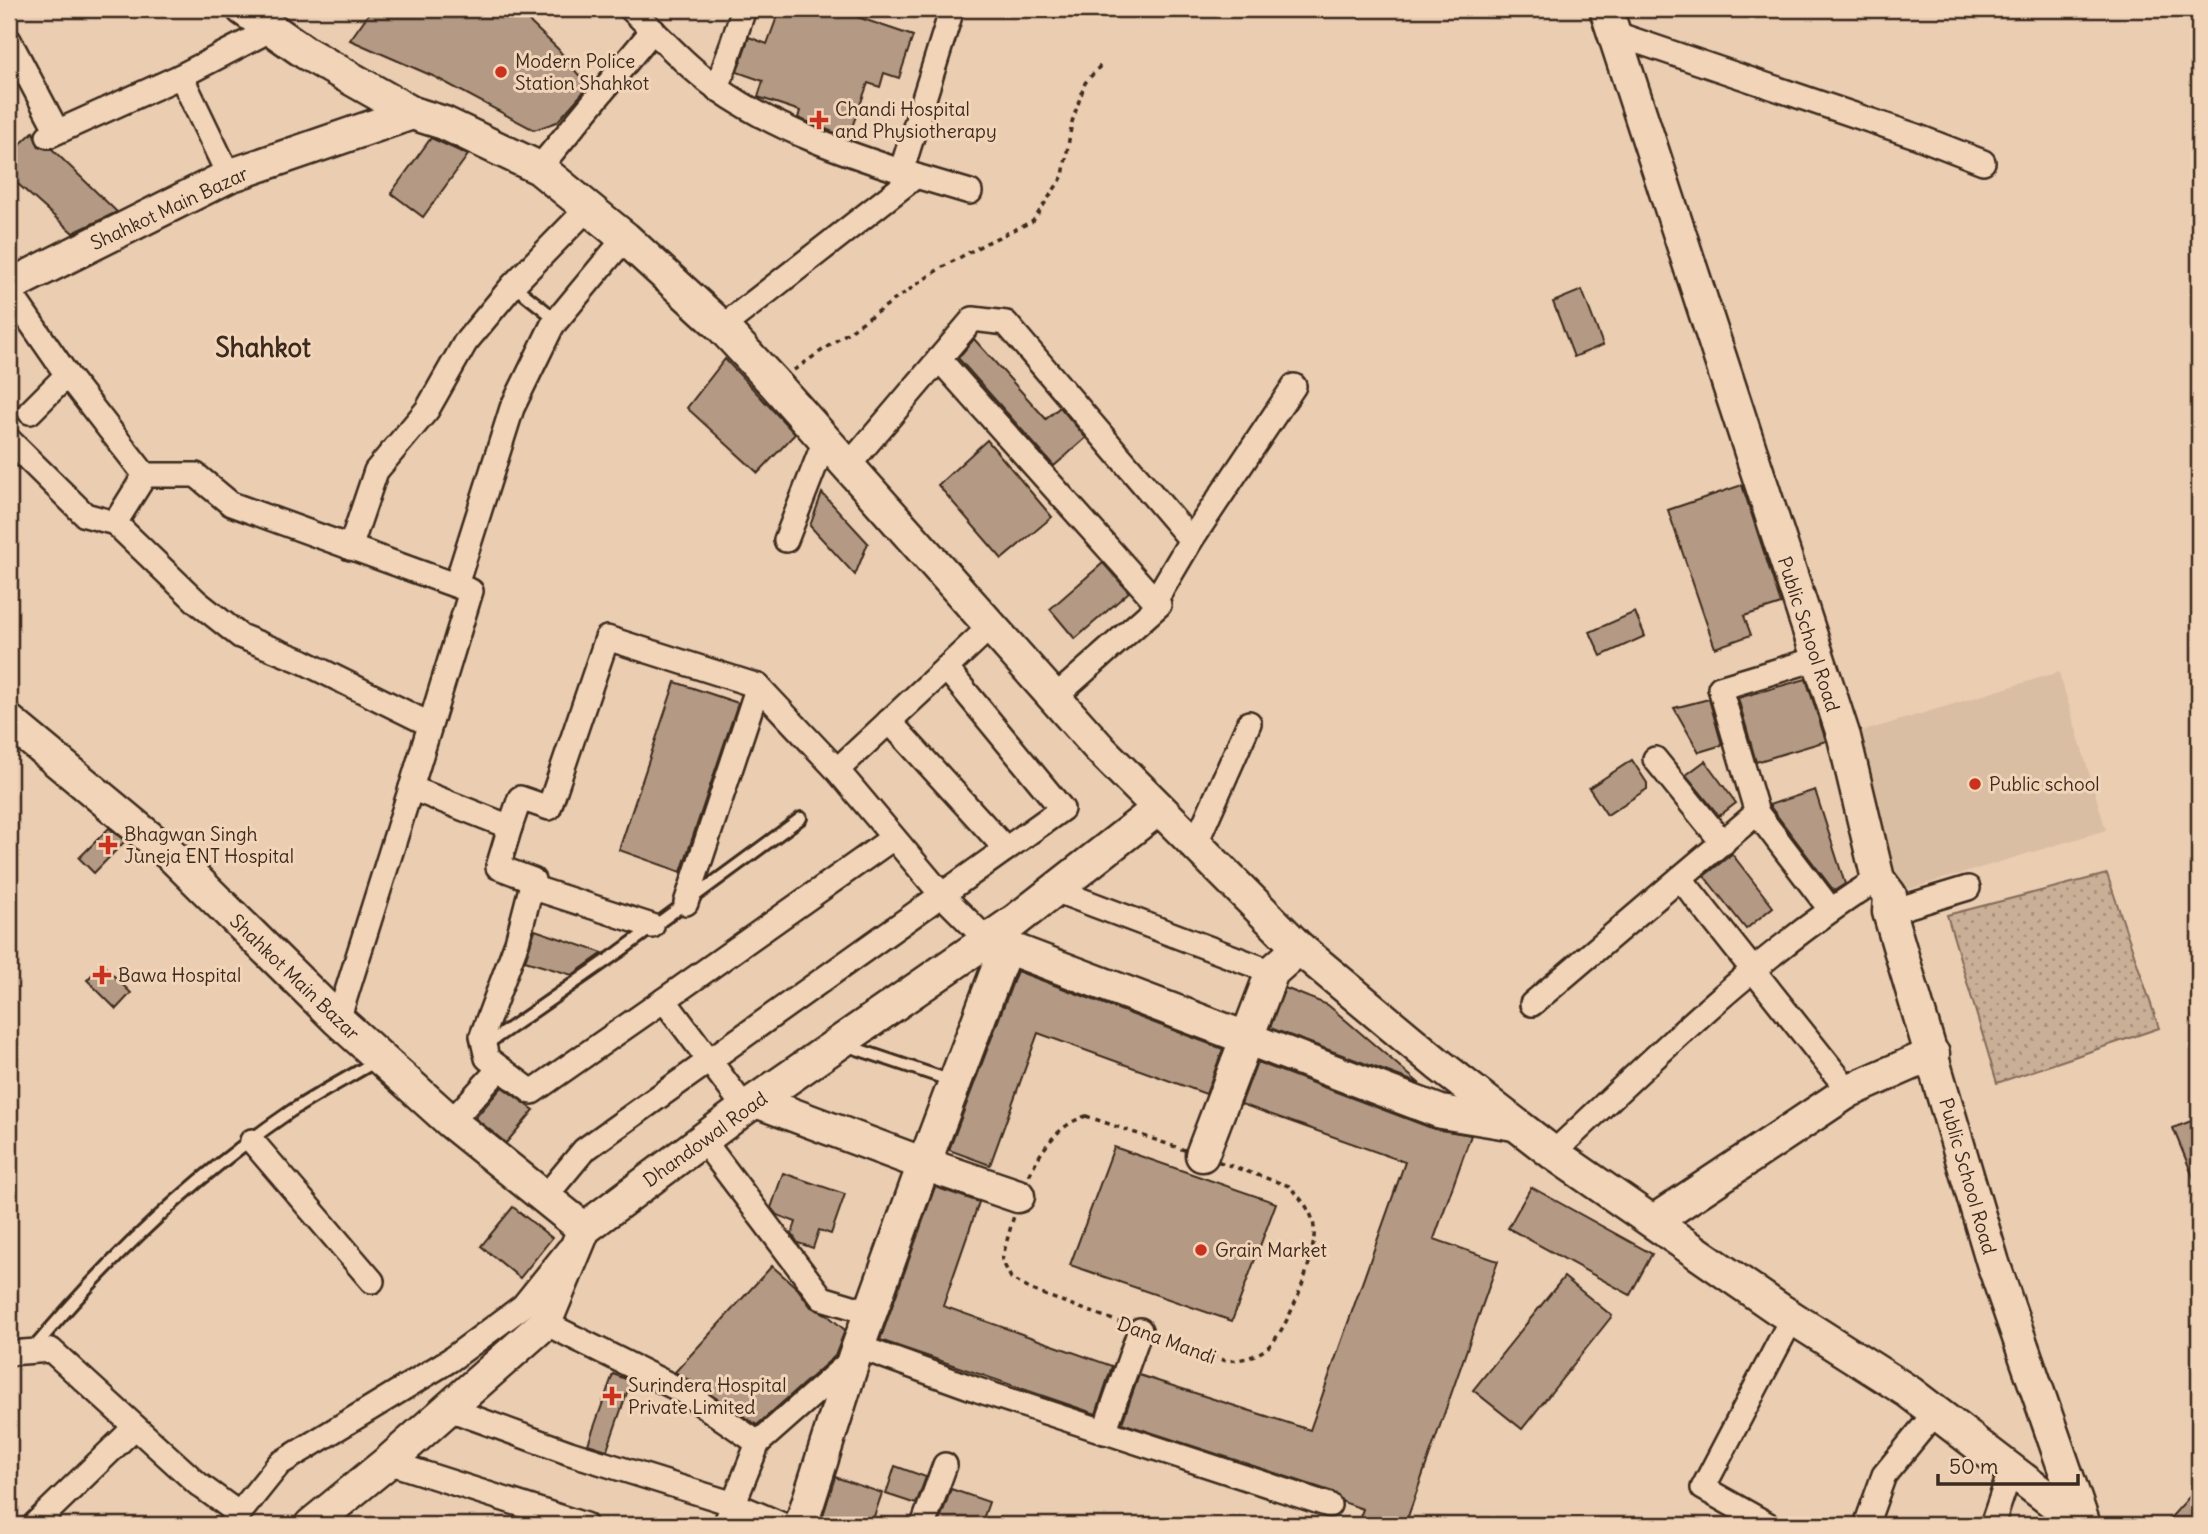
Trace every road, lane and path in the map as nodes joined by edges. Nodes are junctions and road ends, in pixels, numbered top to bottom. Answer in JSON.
{"nodes":[{"id":1,"x":243,"y":9,"type":"edge"},
{"id":2,"x":631,"y":9,"type":"edge"},
{"id":3,"x":744,"y":9,"type":"edge"},
{"id":4,"x":952,"y":9,"type":"edge"},
{"id":5,"x":1611,"y":21,"type":"edge"},
{"id":6,"x":270,"y":30,"type":"junction"},
{"id":7,"x":653,"y":30,"type":"junction"},
{"id":8,"x":9,"y":40,"type":"edge"},
{"id":9,"x":1101,"y":65,"type":"dead end"},
{"id":10,"x":181,"y":76,"type":"junction"},
{"id":11,"x":717,"y":89,"type":"junction"},
{"id":12,"x":412,"y":113,"type":"junction"},
{"id":13,"x":1983,"y":162,"type":"dead end"},
{"id":14,"x":538,"y":169,"type":"junction"},
{"id":15,"x":909,"y":174,"type":"junction"},
{"id":16,"x":229,"y":176,"type":"junction"},
{"id":17,"x":970,"y":192,"type":"dead end"},
{"id":18,"x":588,"y":208,"type":"junction"},
{"id":19,"x":625,"y":238,"type":"junction"},
{"id":20,"x":513,"y":285,"type":"junction"},
{"id":21,"x":9,"y":289,"type":"edge"},
{"id":22,"x":557,"y":320,"type":"junction"},
{"id":23,"x":722,"y":327,"type":"junction"},
{"id":24,"x":939,"y":359,"type":"junction"},
{"id":25,"x":67,"y":375,"type":"junction"},
{"id":26,"x":775,"y":384,"type":"junction"},
{"id":27,"x":1294,"y":386,"type":"dead end"},
{"id":28,"x":30,"y":412,"type":"dead end"},
{"id":29,"x":9,"y":440,"type":"edge"},
{"id":30,"x":825,"y":440,"type":"junction"},
{"id":31,"x":849,"y":465,"type":"junction"},
{"id":32,"x":145,"y":475,"type":"junction"},
{"id":33,"x":115,"y":523,"type":"junction"},
{"id":34,"x":786,"y":540,"type":"dead end"},
{"id":35,"x":1191,"y":540,"type":"junction"},
{"id":36,"x":350,"y":548,"type":"junction"},
{"id":37,"x":456,"y":584,"type":"junction"},
{"id":38,"x":1155,"y":601,"type":"junction"},
{"id":39,"x":990,"y":626,"type":"junction"},
{"id":40,"x":1816,"y":659,"type":"junction"},
{"id":41,"x":946,"y":668,"type":"junction"},
{"id":42,"x":758,"y":686,"type":"junction"},
{"id":43,"x":1054,"y":698,"type":"junction"},
{"id":44,"x":9,"y":721,"type":"edge"},
{"id":45,"x":889,"y":721,"type":"junction"},
{"id":46,"x":1249,"y":723,"type":"dead end"},
{"id":47,"x":429,"y":724,"type":"junction"},
{"id":48,"x":1655,"y":759,"type":"dead end"},
{"id":49,"x":837,"y":770,"type":"junction"},
{"id":50,"x":411,"y":788,"type":"junction"},
{"id":51,"x":1158,"y":809,"type":"junction"},
{"id":52,"x":1757,"y":813,"type":"junction"},
{"id":53,"x":802,"y":818,"type":"dead end"},
{"id":54,"x":510,"y":827,"type":"junction"},
{"id":55,"x":893,"y":838,"type":"junction"},
{"id":56,"x":1723,"y":843,"type":"junction"},
{"id":57,"x":1195,"y":845,"type":"junction"},
{"id":58,"x":1006,"y":849,"type":"junction"},
{"id":59,"x":1681,"y":878,"type":"junction"},
{"id":60,"x":1878,"y":878,"type":"junction"},
{"id":61,"x":531,"y":887,"type":"junction"},
{"id":62,"x":1968,"y":888,"type":"dead end"},
{"id":63,"x":1052,"y":889,"type":"junction"},
{"id":64,"x":942,"y":895,"type":"junction"},
{"id":65,"x":686,"y":903,"type":"junction"},
{"id":66,"x":1830,"y":909,"type":"junction"},
{"id":67,"x":1889,"y":912,"type":"junction"},
{"id":68,"x":652,"y":926,"type":"junction"},
{"id":69,"x":1003,"y":936,"type":"junction"},
{"id":70,"x":1299,"y":948,"type":"junction"},
{"id":71,"x":1752,"y":968,"type":"junction"},
{"id":72,"x":1272,"y":972,"type":"junction"},
{"id":73,"x":664,"y":1000,"type":"junction"},
{"id":74,"x":1532,"y":1004,"type":"dead end"},
{"id":75,"x":338,"y":1020,"type":"junction"},
{"id":76,"x":1247,"y":1038,"type":"junction"},
{"id":77,"x":840,"y":1043,"type":"junction"},
{"id":78,"x":485,"y":1046,"type":"junction"},
{"id":79,"x":1933,"y":1054,"type":"junction"},
{"id":80,"x":381,"y":1059,"type":"junction"},
{"id":81,"x":709,"y":1061,"type":"junction"},
{"id":82,"x":500,"y":1069,"type":"junction"},
{"id":83,"x":955,"y":1082,"type":"junction"},
{"id":84,"x":1849,"y":1091,"type":"junction"},
{"id":85,"x":750,"y":1104,"type":"junction"},
{"id":86,"x":451,"y":1122,"type":"junction"},
{"id":87,"x":1519,"y":1125,"type":"junction"},
{"id":88,"x":703,"y":1140,"type":"junction"},
{"id":89,"x":252,"y":1141,"type":"junction"},
{"id":90,"x":1553,"y":1153,"type":"junction"},
{"id":91,"x":1202,"y":1155,"type":"junction"},
{"id":92,"x":924,"y":1164,"type":"junction"},
{"id":93,"x":1018,"y":1196,"type":"junction"},
{"id":94,"x":545,"y":1197,"type":"junction"},
{"id":95,"x":1654,"y":1221,"type":"junction"},
{"id":96,"x":584,"y":1229,"type":"junction"},
{"id":97,"x":372,"y":1281,"type":"dead end"},
{"id":98,"x":869,"y":1312,"type":"junction"},
{"id":99,"x":1792,"y":1318,"type":"junction"},
{"id":100,"x":545,"y":1323,"type":"junction"},
{"id":101,"x":1140,"y":1330,"type":"junction"},
{"id":102,"x":20,"y":1352,"type":"edge"},
{"id":103,"x":856,"y":1352,"type":"junction"},
{"id":104,"x":449,"y":1409,"type":"junction"},
{"id":105,"x":1935,"y":1413,"type":"junction"},
{"id":106,"x":135,"y":1427,"type":"junction"},
{"id":107,"x":1104,"y":1432,"type":"junction"},
{"id":108,"x":758,"y":1443,"type":"junction"},
{"id":109,"x":388,"y":1462,"type":"junction"},
{"id":110,"x":945,"y":1465,"type":"dead end"},
{"id":111,"x":2010,"y":1472,"type":"junction"},
{"id":112,"x":734,"y":1504,"type":"junction"},
{"id":113,"x":1329,"y":1505,"type":"dead end"},
{"id":114,"x":234,"y":1519,"type":"edge"},
{"id":115,"x":35,"y":1524,"type":"edge"},
{"id":116,"x":1767,"y":1524,"type":"edge"},
{"id":117,"x":311,"y":1525,"type":"edge"},
{"id":118,"x":585,"y":1525,"type":"edge"},
{"id":119,"x":725,"y":1525,"type":"edge"},
{"id":120,"x":783,"y":1525,"type":"edge"},
{"id":121,"x":802,"y":1525,"type":"edge"},
{"id":122,"x":923,"y":1525,"type":"edge"},
{"id":123,"x":1867,"y":1525,"type":"edge"},
{"id":124,"x":1992,"y":1525,"type":"edge"},
{"id":125,"x":2083,"y":1525,"type":"edge"}],
"edges":[{"from":1,"to":6,"type":"street"},
{"from":2,"to":7,"type":"street"},
{"from":3,"to":11,"type":"street"},
{"from":4,"to":15,"type":"street"},
{"from":5,"to":13,"type":"street"},
{"from":5,"to":40,"type":"street","name":"Public School Road"},
{"from":6,"to":10,"type":"street"},
{"from":6,"to":12,"type":"street"},
{"from":7,"to":11,"type":"street"},
{"from":7,"to":14,"type":"street"},
{"from":8,"to":10,"type":"street"},
{"from":9,"to":26,"type":"path"},
{"from":10,"to":16,"type":"street"},
{"from":11,"to":15,"type":"street"},
{"from":12,"to":14,"type":"street"},
{"from":12,"to":16,"type":"street","name":"Shahkot Main Bazar"},
{"from":14,"to":18,"type":"street"},
{"from":15,"to":17,"type":"street"},
{"from":15,"to":23,"type":"street"},
{"from":16,"to":21,"type":"street","name":"Shahkot Main Bazar"},
{"from":18,"to":19,"type":"street"},
{"from":18,"to":20,"type":"street"},
{"from":19,"to":22,"type":"street"},
{"from":19,"to":23,"type":"street"},
{"from":20,"to":22,"type":"lane"},
{"from":20,"to":36,"type":"street"},
{"from":21,"to":25,"type":"street"},
{"from":22,"to":37,"type":"street"},
{"from":23,"to":26,"type":"street"},
{"from":24,"to":31,"type":"street"},
{"from":24,"to":35,"type":"street"},
{"from":24,"to":38,"type":"street"},
{"from":25,"to":28,"type":"street"},
{"from":25,"to":32,"type":"street"},
{"from":26,"to":30,"type":"street"},
{"from":27,"to":35,"type":"street"},
{"from":29,"to":33,"type":"street"},
{"from":30,"to":31,"type":"street"},
{"from":30,"to":34,"type":"street"},
{"from":31,"to":39,"type":"street"},
{"from":32,"to":33,"type":"street"},
{"from":32,"to":36,"type":"street"},
{"from":33,"to":47,"type":"street"},
{"from":35,"to":38,"type":"street"},
{"from":36,"to":37,"type":"street"},
{"from":37,"to":47,"type":"street"},
{"from":38,"to":43,"type":"street"},
{"from":39,"to":41,"type":"street"},
{"from":39,"to":43,"type":"street"},
{"from":40,"to":52,"type":"street"},
{"from":40,"to":60,"type":"street","name":"Public School Road"},
{"from":41,"to":45,"type":"street"},
{"from":41,"to":58,"type":"street"},
{"from":42,"to":49,"type":"street"},
{"from":42,"to":54,"type":"street"},
{"from":42,"to":65,"type":"street"},
{"from":43,"to":51,"type":"street"},
{"from":44,"to":75,"type":"street","name":"Shahkot Main Bazar"},
{"from":45,"to":49,"type":"street"},
{"from":45,"to":58,"type":"street"},
{"from":46,"to":57,"type":"street"},
{"from":47,"to":50,"type":"street"},
{"from":48,"to":56,"type":"street"},
{"from":49,"to":55,"type":"street"},
{"from":50,"to":54,"type":"street"},
{"from":50,"to":75,"type":"street"},
{"from":51,"to":57,"type":"street"},
{"from":51,"to":63,"type":"street","name":"Dhandowal Road"},
{"from":52,"to":56,"type":"street"},
{"from":52,"to":66,"type":"street"},
{"from":53,"to":65,"type":"lane"},
{"from":54,"to":61,"type":"street"},
{"from":55,"to":64,"type":"street"},
{"from":55,"to":73,"type":"street"},
{"from":56,"to":59,"type":"street"},
{"from":57,"to":70,"type":"street"},
{"from":58,"to":64,"type":"street"},
{"from":59,"to":71,"type":"street"},
{"from":59,"to":74,"type":"street"},
{"from":60,"to":66,"type":"street"},
{"from":60,"to":67,"type":"street","name":"Public School Road"},
{"from":61,"to":68,"type":"street"},
{"from":61,"to":78,"type":"street"},
{"from":62,"to":67,"type":"street"},
{"from":63,"to":69,"type":"street","name":"Dhandowal Road"},
{"from":63,"to":72,"type":"street"},
{"from":64,"to":69,"type":"street"},
{"from":64,"to":81,"type":"street"},
{"from":65,"to":68,"type":"lane"},
{"from":66,"to":71,"type":"street"},
{"from":67,"to":79,"type":"street","name":"Public School Road"},
{"from":68,"to":78,"type":"lane"},
{"from":69,"to":76,"type":"street"},
{"from":69,"to":77,"type":"street","name":"Dhandowal Road"},
{"from":69,"to":83,"type":"street"},
{"from":70,"to":72,"type":"street"},
{"from":70,"to":87,"type":"street"},
{"from":71,"to":84,"type":"street"},
{"from":71,"to":90,"type":"street"},
{"from":72,"to":76,"type":"street"},
{"from":73,"to":81,"type":"street"},
{"from":73,"to":82,"type":"street"},
{"from":75,"to":80,"type":"street","name":"Shahkot Main Bazar"},
{"from":76,"to":87,"type":"street"},
{"from":76,"to":91,"type":"street"},
{"from":77,"to":83,"type":"lane"},
{"from":77,"to":85,"type":"street","name":"Dhandowal Road"},
{"from":78,"to":82,"type":"street"},
{"from":79,"to":84,"type":"street"},
{"from":79,"to":125,"type":"street","name":"Public School Road"},
{"from":80,"to":86,"type":"street","name":"Shahkot Main Bazar"},
{"from":80,"to":89,"type":"lane"},
{"from":81,"to":85,"type":"street"},
{"from":81,"to":94,"type":"street"},
{"from":82,"to":86,"type":"street"},
{"from":83,"to":92,"type":"street"},
{"from":84,"to":95,"type":"street"},
{"from":85,"to":88,"type":"street","name":"Dhandowal Road"},
{"from":85,"to":92,"type":"street"},
{"from":86,"to":94,"type":"street","name":"Shahkot Main Bazar"},
{"from":87,"to":90,"type":"street"},
{"from":88,"to":96,"type":"street","name":"Dhandowal Road"},
{"from":88,"to":98,"type":"street"},
{"from":89,"to":97,"type":"street"},
{"from":89,"to":102,"type":"lane"},
{"from":90,"to":95,"type":"street"},
{"from":91,"to":93,"type":"path","name":"Dana Mandi"},
{"from":91,"to":101,"type":"path","name":"Dana Mandi"},
{"from":92,"to":93,"type":"street"},
{"from":92,"to":98,"type":"street"},
{"from":93,"to":101,"type":"path","name":"Dana Mandi"},
{"from":94,"to":96,"type":"street","name":"Shahkot Main Bazar"},
{"from":95,"to":99,"type":"street"},
{"from":96,"to":100,"type":"street"},
{"from":96,"to":114,"type":"street"},
{"from":98,"to":103,"type":"street"},
{"from":99,"to":105,"type":"street"},
{"from":99,"to":116,"type":"street"},
{"from":100,"to":104,"type":"street"},
{"from":100,"to":108,"type":"street"},
{"from":101,"to":107,"type":"street"},
{"from":102,"to":106,"type":"street"},
{"from":103,"to":107,"type":"street"},
{"from":103,"to":108,"type":"street"},
{"from":103,"to":121,"type":"street"},
{"from":104,"to":109,"type":"street"},
{"from":104,"to":112,"type":"street"},
{"from":105,"to":111,"type":"street"},
{"from":105,"to":123,"type":"street"},
{"from":106,"to":114,"type":"street"},
{"from":106,"to":115,"type":"street"},
{"from":107,"to":113,"type":"street"},
{"from":108,"to":112,"type":"street"},
{"from":109,"to":117,"type":"street"},
{"from":109,"to":118,"type":"street"},
{"from":110,"to":122,"type":"street"},
{"from":111,"to":124,"type":"street"},
{"from":111,"to":125,"type":"street"},
{"from":112,"to":119,"type":"street"},
{"from":112,"to":120,"type":"street"}]}
